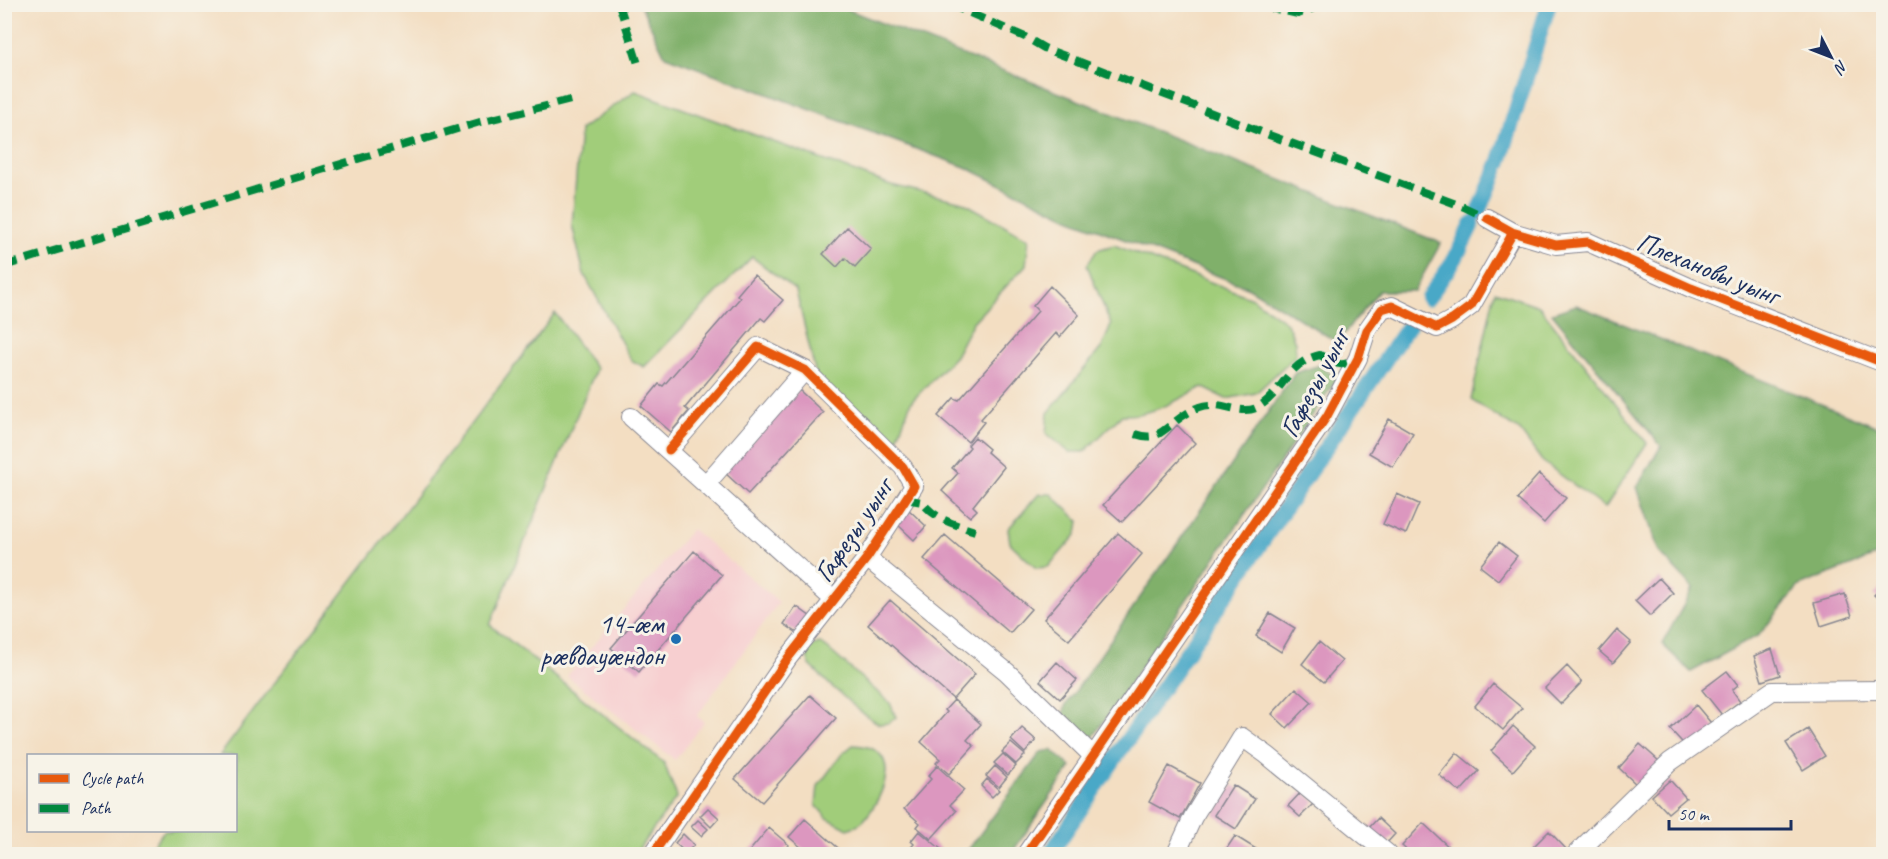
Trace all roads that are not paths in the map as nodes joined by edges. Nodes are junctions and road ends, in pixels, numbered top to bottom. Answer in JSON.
{"nodes":[{"id":1,"x":1487,"y":218,"type":"dead end"},
{"id":2,"x":1512,"y":232,"type":"junction"},
{"id":3,"x":1884,"y":363,"type":"edge"},
{"id":4,"x":805,"y":370,"type":"junction"},
{"id":5,"x":631,"y":417,"type":"dead end"},
{"id":6,"x":669,"y":450,"type":"junction"},
{"id":7,"x":706,"y":484,"type":"junction"},
{"id":8,"x":867,"y":558,"type":"junction"},
{"id":9,"x":833,"y":599,"type":"junction"},
{"id":10,"x":1884,"y":690,"type":"edge"},
{"id":11,"x":1094,"y":757,"type":"junction"},
{"id":12,"x":653,"y":855,"type":"edge"},
{"id":13,"x":1026,"y":855,"type":"edge"},
{"id":14,"x":1176,"y":855,"type":"edge"},
{"id":15,"x":1388,"y":855,"type":"edge"},
{"id":16,"x":1576,"y":855,"type":"edge"}],
"edges":[{"from":1,"to":2,"type":"street","name":"Плехановы уынг"},
{"from":2,"to":3,"type":"street","name":"Плехановы уынг"},
{"from":2,"to":11,"type":"street","name":"Гафезы уынг"},
{"from":4,"to":6,"type":"street","name":"Гафезы уынг"},
{"from":4,"to":7,"type":"street"},
{"from":4,"to":8,"type":"street","name":"Гафезы уынг"},
{"from":5,"to":6,"type":"street"},
{"from":6,"to":7,"type":"street"},
{"from":7,"to":9,"type":"street"},
{"from":8,"to":9,"type":"street","name":"Гафезы уынг"},
{"from":8,"to":11,"type":"street"},
{"from":9,"to":12,"type":"street","name":"Гафезы уынг"},
{"from":10,"to":16,"type":"street"},
{"from":11,"to":13,"type":"street","name":"Гафезы уынг"},
{"from":14,"to":15,"type":"street"}]}
